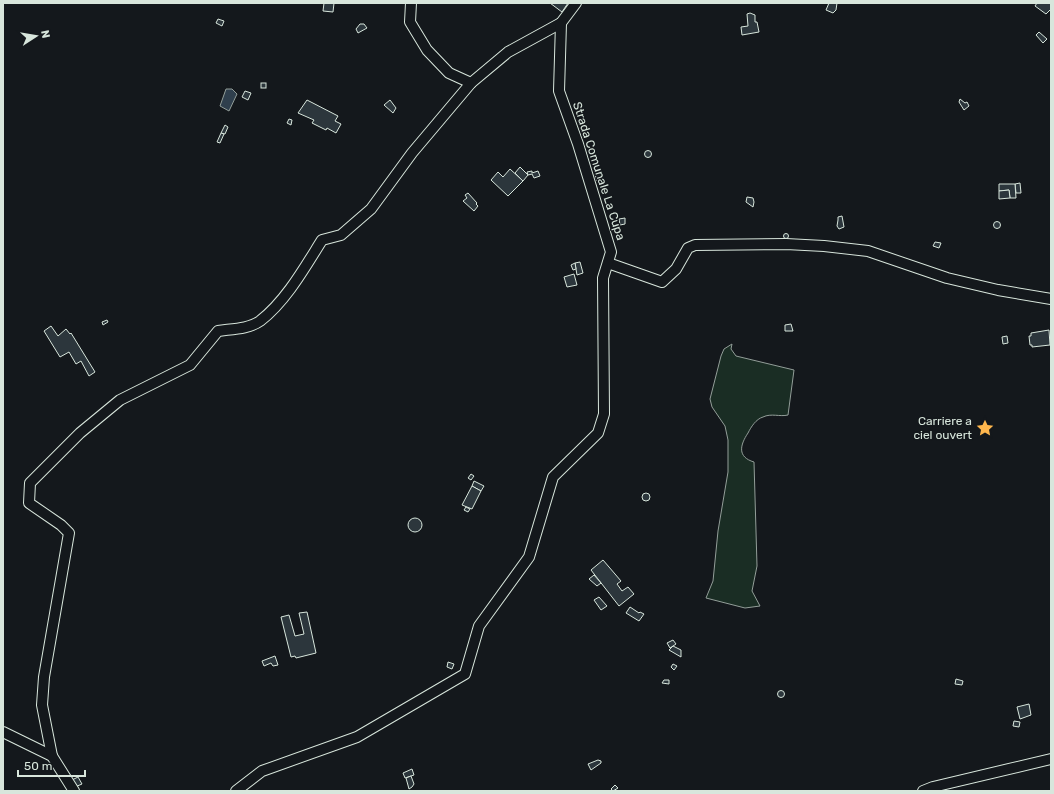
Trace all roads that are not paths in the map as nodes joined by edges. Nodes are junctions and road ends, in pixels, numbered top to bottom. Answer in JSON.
{"nodes":[{"id":1,"x":411,"y":3,"type":"edge"},
{"id":2,"x":576,"y":3,"type":"edge"},
{"id":3,"x":561,"y":23,"type":"junction"},
{"id":4,"x":471,"y":83,"type":"junction"},
{"id":5,"x":608,"y":263,"type":"junction"},
{"id":6,"x":1051,"y":300,"type":"edge"},
{"id":7,"x":3,"y":732,"type":"edge"},
{"id":8,"x":52,"y":756,"type":"junction"},
{"id":9,"x":1051,"y":759,"type":"edge"},
{"id":10,"x":74,"y":791,"type":"edge"},
{"id":11,"x":236,"y":791,"type":"edge"},
{"id":12,"x":923,"y":791,"type":"edge"}],
"edges":[{"from":1,"to":4,"type":"street"},
{"from":2,"to":3,"type":"street"},
{"from":3,"to":4,"type":"street"},
{"from":3,"to":5,"type":"street","name":"Strada Comunale La Cupa"},
{"from":4,"to":8,"type":"street"},
{"from":5,"to":6,"type":"street"},
{"from":5,"to":11,"type":"street","name":"Strada Comunale La Cupa"},
{"from":7,"to":8,"type":"street"},
{"from":8,"to":10,"type":"street"},
{"from":9,"to":12,"type":"street"}]}
